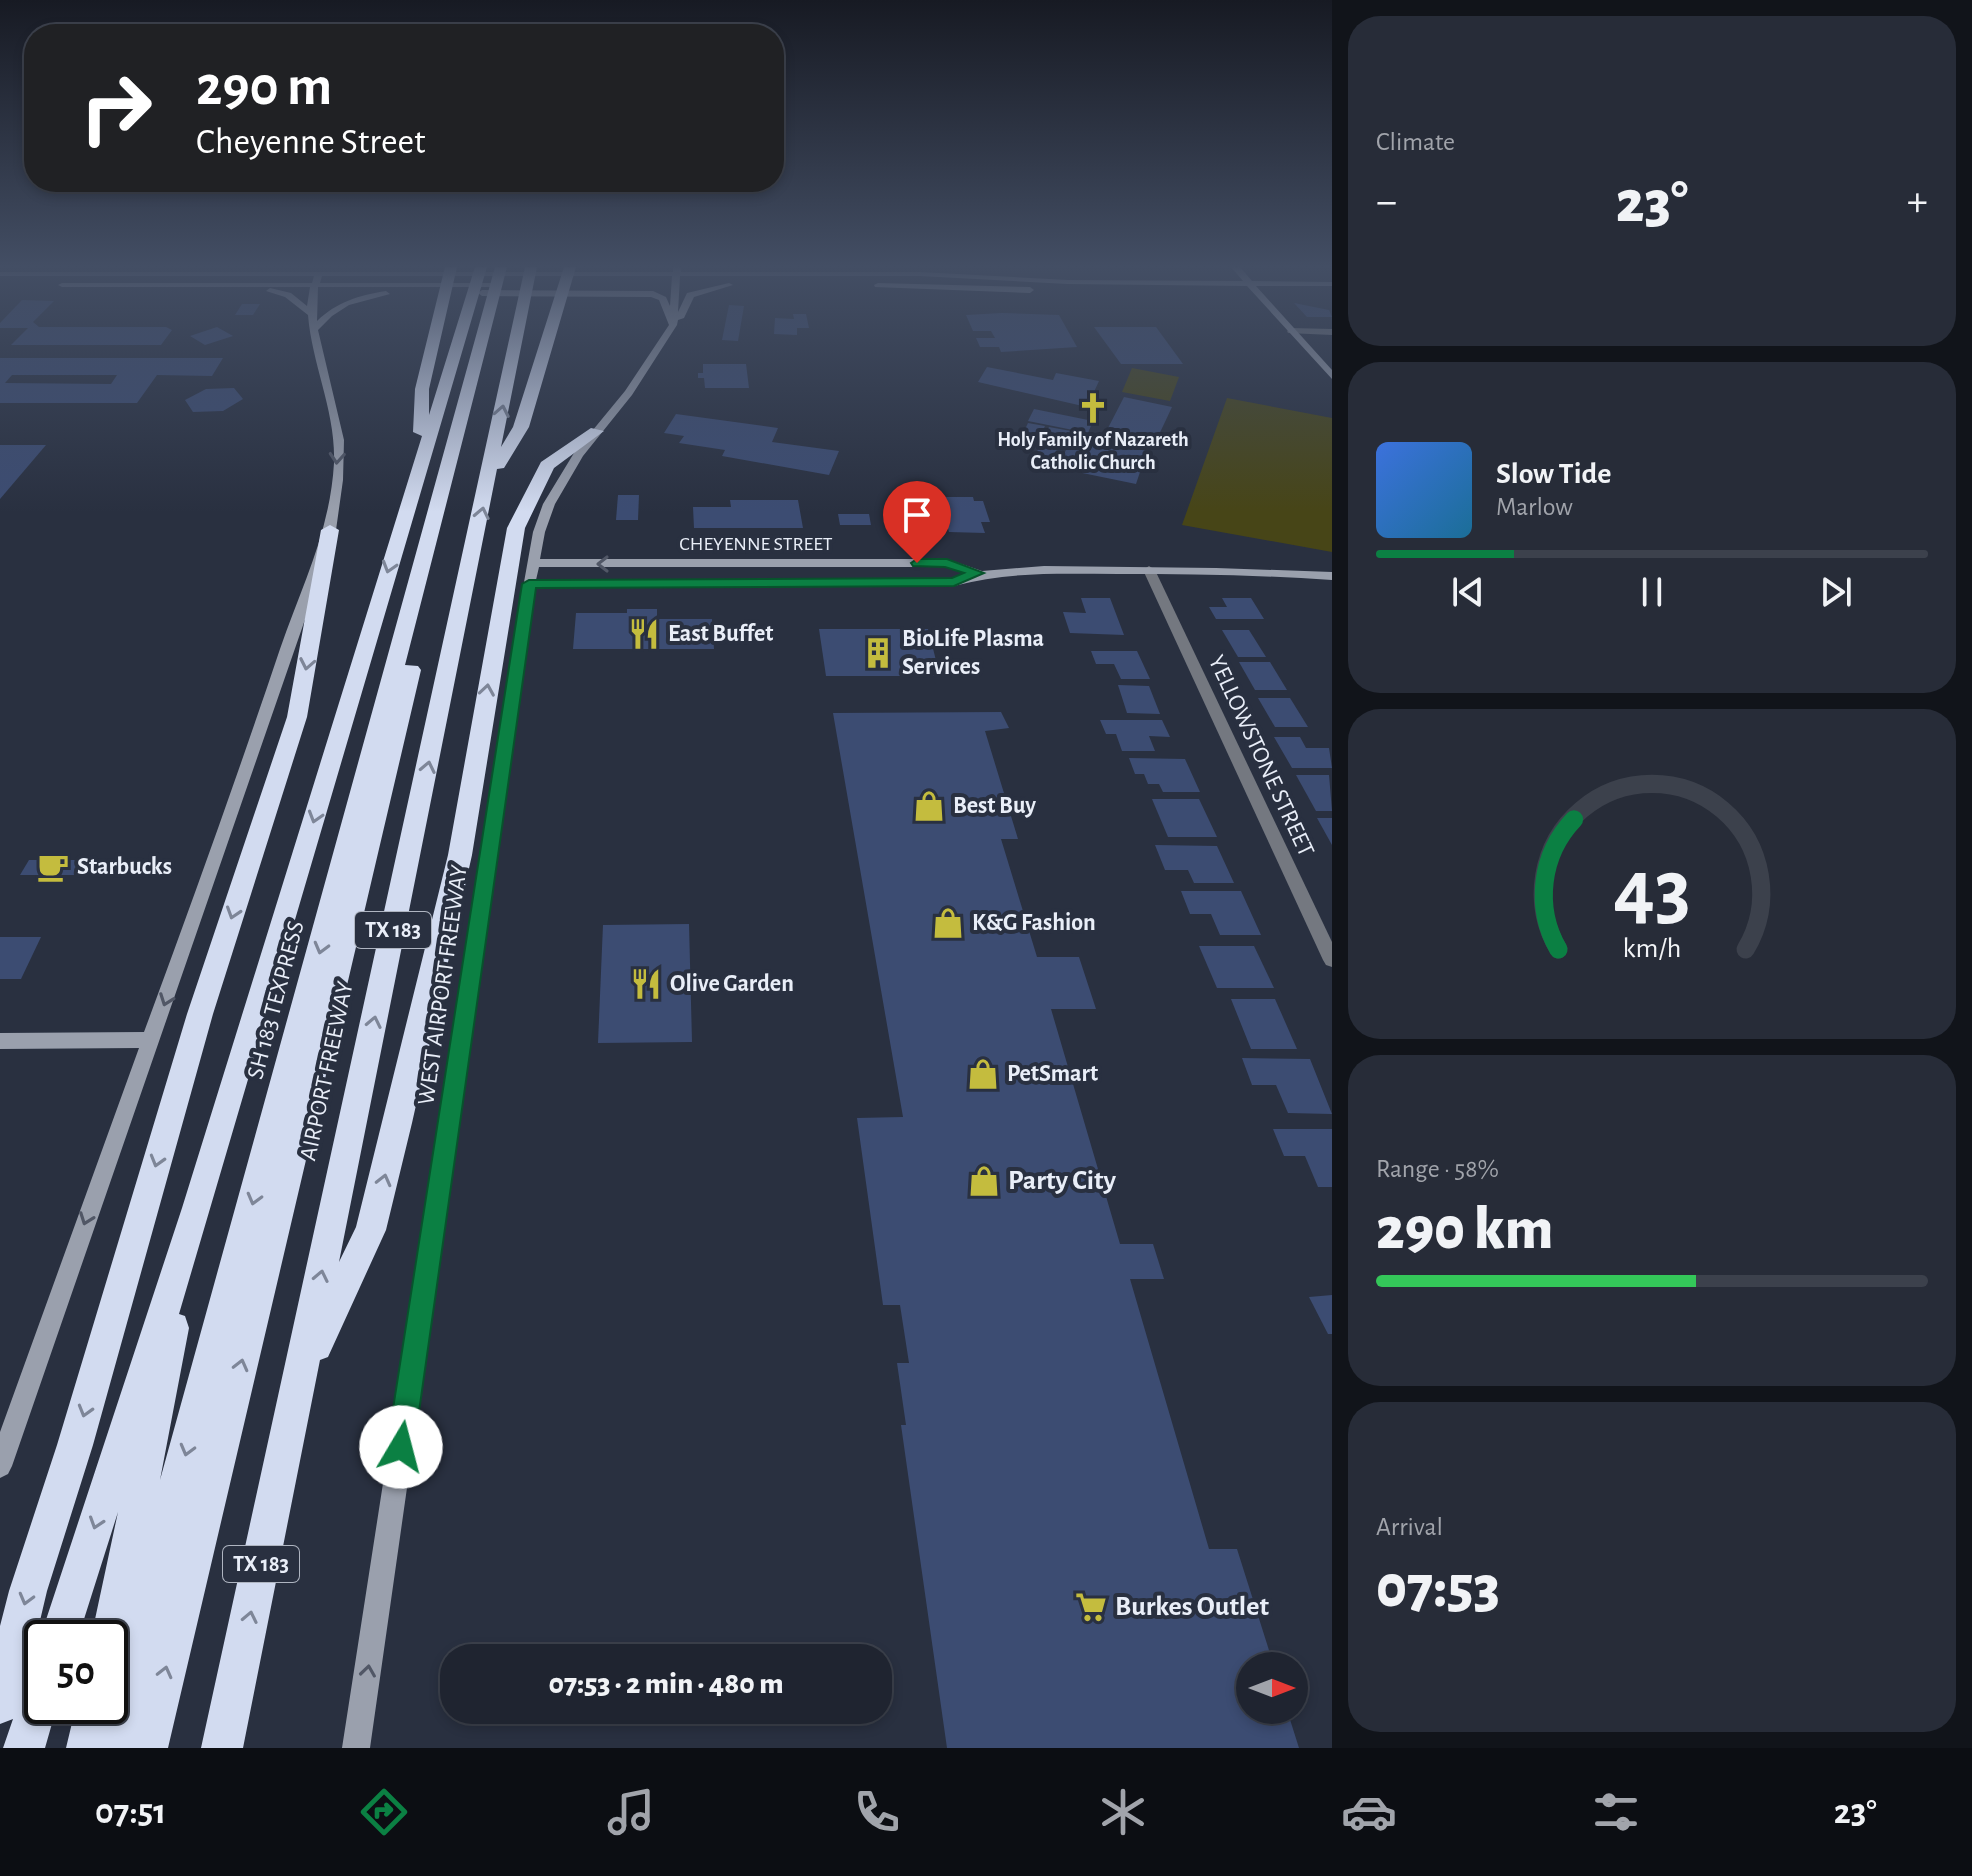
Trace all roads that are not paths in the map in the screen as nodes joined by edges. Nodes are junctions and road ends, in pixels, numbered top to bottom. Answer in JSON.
{"nodes":[{"id":1,"x":319,"y":349,"type":"edge"},
{"id":2,"x":432,"y":349,"type":"edge"},
{"id":3,"x":456,"y":349,"type":"edge"},
{"id":4,"x":479,"y":349,"type":"edge"},
{"id":5,"x":491,"y":349,"type":"edge"},
{"id":6,"x":515,"y":349,"type":"edge"},
{"id":7,"x":545,"y":349,"type":"edge"},
{"id":8,"x":658,"y":349,"type":"edge"},
{"id":9,"x":1307,"y":349,"type":"edge"},
{"id":10,"x":1332,"y":376,"type":"edge"},
{"id":11,"x":596,"y":431,"type":"junction"},
{"id":12,"x":420,"y":466,"type":"junction"},
{"id":13,"x":488,"y":481,"type":"junction"},
{"id":14,"x":330,"y":530,"type":"junction"},
{"id":15,"x":533,"y":563,"type":"junction"},
{"id":16,"x":1149,"y":570,"type":"junction"},
{"id":17,"x":978,"y":573,"type":"junction"},
{"id":18,"x":1332,"y":576,"type":"edge"},
{"id":19,"x":529,"y":584,"type":"junction"},
{"id":20,"x":1332,"y":960,"type":"edge"},
{"id":21,"x":151,"y":1040,"type":"junction"},
{"id":22,"x":0,"y":1041,"type":"edge"},
{"id":23,"x":197,"y":1208,"type":"junction"},
{"id":24,"x":299,"y":1380,"type":"junction"},
{"id":25,"x":0,"y":1466,"type":"edge"},
{"id":26,"x":65,"y":1620,"type":"edge"},
{"id":27,"x":114,"y":1620,"type":"edge"},
{"id":28,"x":0,"y":1704,"type":"edge"},
{"id":29,"x":32,"y":1724,"type":"edge"},
{"id":30,"x":92,"y":1724,"type":"edge"},
{"id":31,"x":24,"y":1748,"type":"edge"},
{"id":32,"x":87,"y":1748,"type":"edge"},
{"id":33,"x":107,"y":1748,"type":"edge"},
{"id":34,"x":147,"y":1748,"type":"edge"},
{"id":35,"x":222,"y":1748,"type":"edge"},
{"id":36,"x":356,"y":1748,"type":"edge"}],
"edges":[{"from":1,"to":14,"type":"main road","one_way":true},
{"from":2,"to":12,"type":"highway"},
{"from":3,"to":12,"type":"highway"},
{"from":4,"to":33,"type":"highway","name":"SH 183 TEXPRESS","one_way":true},
{"from":34,"to":5,"type":"highway","one_way":true},
{"from":13,"to":6,"type":"highway","name":"AIRPORT FREEWAY","number":"TX 183","one_way":true},
{"from":7,"to":13,"type":"highway"},
{"from":8,"to":11,"type":"main road","name":"WEST AIRPORT FREEWAY"},
{"from":9,"to":10,"type":"main road"},
{"from":11,"to":15,"type":"main road","name":"WEST AIRPORT FREEWAY"},
{"from":24,"to":11,"type":"highway","one_way":true},
{"from":12,"to":23,"type":"highway","one_way":true},
{"from":24,"to":13,"type":"highway","name":"AIRPORT FREEWAY","number":"TX 183","one_way":true},
{"from":14,"to":21,"type":"main road","one_way":true},
{"from":14,"to":28,"type":"highway","one_way":true},
{"from":17,"to":15,"type":"main road","name":"CHEYENNE STREET","one_way":true},
{"from":15,"to":19,"type":"main road","name":"WEST AIRPORT FREEWAY"},
{"from":16,"to":17,"type":"main road","name":"CHEYENNE STREET"},
{"from":16,"to":18,"type":"main road","name":"CHEYENNE STREET"},
{"from":16,"to":20,"type":"street","name":"YELLOWSTONE STREET"},
{"from":17,"to":19,"type":"main road","name":"CHEYENNE STREET"},
{"from":36,"to":19,"type":"main road","name":"WEST AIRPORT FREEWAY","one_way":true},
{"from":21,"to":22,"type":"main road"},
{"from":21,"to":25,"type":"main road","one_way":true},
{"from":23,"to":26,"type":"highway","one_way":true},
{"from":23,"to":27,"type":"highway"},
{"from":35,"to":24,"type":"highway","name":"AIRPORT FREEWAY","number":"TX 183","one_way":true},
{"from":29,"to":31,"type":"highway"},
{"from":30,"to":32,"type":"highway"}]}
